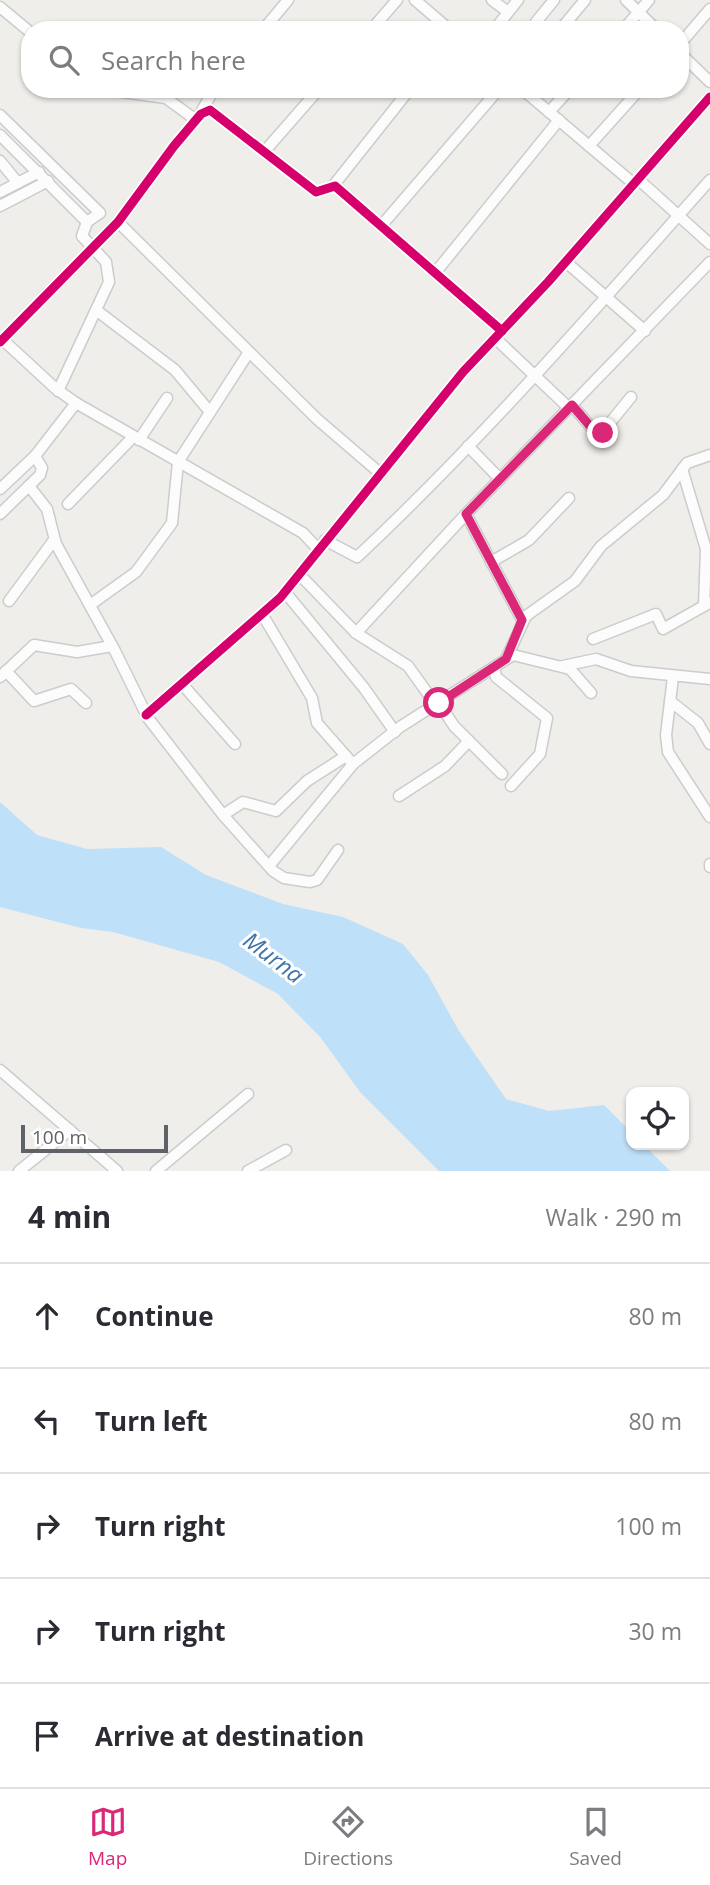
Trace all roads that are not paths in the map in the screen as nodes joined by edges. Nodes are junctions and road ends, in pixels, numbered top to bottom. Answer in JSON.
{"nodes":[{"id":1,"x":288,"y":0,"type":"edge"},
{"id":2,"x":397,"y":0,"type":"edge"},
{"id":3,"x":415,"y":0,"type":"edge"},
{"id":4,"x":492,"y":0,"type":"edge"},
{"id":5,"x":518,"y":0,"type":"edge"},
{"id":6,"x":554,"y":0,"type":"edge"},
{"id":7,"x":585,"y":0,"type":"edge"},
{"id":8,"x":626,"y":0,"type":"edge"},
{"id":9,"x":649,"y":0,"type":"edge"},
{"id":10,"x":0,"y":7,"type":"edge"},
{"id":11,"x":710,"y":9,"type":"edge"},
{"id":12,"x":508,"y":12,"type":"junction"},
{"id":13,"x":639,"y":12,"type":"junction"},
{"id":14,"x":270,"y":21,"type":"edge"},
{"id":15,"x":379,"y":21,"type":"edge"},
{"id":16,"x":440,"y":21,"type":"edge"},
{"id":17,"x":501,"y":21,"type":"edge"},
{"id":18,"x":537,"y":21,"type":"edge"},
{"id":19,"x":568,"y":21,"type":"edge"},
{"id":20,"x":631,"y":21,"type":"edge"},
{"id":21,"x":648,"y":21,"type":"edge"},
{"id":22,"x":21,"y":24,"type":"edge"},
{"id":23,"x":689,"y":34,"type":"edge"},
{"id":24,"x":689,"y":61,"type":"edge"},
{"id":25,"x":710,"y":82,"type":"edge"},
{"id":26,"x":710,"y":97,"type":"edge"},
{"id":27,"x":161,"y":98,"type":"edge"},
{"id":28,"x":209,"y":98,"type":"edge"},
{"id":29,"x":311,"y":98,"type":"edge"},
{"id":30,"x":403,"y":98,"type":"edge"},
{"id":31,"x":491,"y":98,"type":"edge"},
{"id":32,"x":533,"y":98,"type":"edge"},
{"id":33,"x":561,"y":98,"type":"edge"},
{"id":34,"x":632,"y":98,"type":"edge"},
{"id":35,"x":549,"y":112,"type":"junction"},
{"id":36,"x":0,"y":115,"type":"edge"},
{"id":37,"x":198,"y":118,"type":"junction"},
{"id":38,"x":559,"y":120,"type":"junction"},
{"id":39,"x":0,"y":135,"type":"edge"},
{"id":40,"x":589,"y":146,"type":"junction"},
{"id":41,"x":264,"y":152,"type":"junction"},
{"id":42,"x":0,"y":161,"type":"edge"},
{"id":43,"x":39,"y":172,"type":"junction"},
{"id":44,"x":710,"y":180,"type":"edge"},
{"id":45,"x":48,"y":181,"type":"junction"},
{"id":46,"x":636,"y":181,"type":"junction"},
{"id":47,"x":18,"y":183,"type":"junction"},
{"id":48,"x":333,"y":186,"type":"junction"},
{"id":49,"x":0,"y":192,"type":"edge"},
{"id":50,"x":0,"y":206,"type":"edge"},
{"id":51,"x":678,"y":215,"type":"junction"},
{"id":52,"x":87,"y":222,"type":"junction"},
{"id":53,"x":118,"y":222,"type":"junction"},
{"id":54,"x":381,"y":226,"type":"junction"},
{"id":55,"x":710,"y":244,"type":"edge"},
{"id":56,"x":94,"y":246,"type":"junction"},
{"id":57,"x":566,"y":262,"type":"junction"},
{"id":58,"x":710,"y":262,"type":"edge"},
{"id":59,"x":435,"y":273,"type":"junction"},
{"id":60,"x":607,"y":298,"type":"junction"},
{"id":61,"x":96,"y":310,"type":"junction"},
{"id":62,"x":645,"y":331,"type":"junction"},
{"id":63,"x":499,"y":335,"type":"junction"},
{"id":64,"x":2,"y":341,"type":"edge"},
{"id":65,"x":249,"y":352,"type":"junction"},
{"id":66,"x":533,"y":374,"type":"junction"},
{"id":67,"x":58,"y":391,"type":"junction"},
{"id":68,"x":631,"y":397,"type":"dead end"},
{"id":69,"x":167,"y":398,"type":"dead end"},
{"id":70,"x":76,"y":403,"type":"junction"},
{"id":71,"x":571,"y":406,"type":"junction"},
{"id":72,"x":210,"y":412,"type":"junction"},
{"id":73,"x":136,"y":438,"type":"junction"},
{"id":74,"x":468,"y":446,"type":"junction"},
{"id":75,"x":710,"y":455,"type":"edge"},
{"id":76,"x":35,"y":456,"type":"junction"},
{"id":77,"x":178,"y":462,"type":"junction"},
{"id":78,"x":682,"y":469,"type":"junction"},
{"id":79,"x":381,"y":474,"type":"junction"},
{"id":80,"x":500,"y":478,"type":"junction"},
{"id":81,"x":29,"y":486,"type":"junction"},
{"id":82,"x":0,"y":489,"type":"edge"},
{"id":83,"x":569,"y":498,"type":"dead end"},
{"id":84,"x":68,"y":504,"type":"dead end"},
{"id":85,"x":0,"y":514,"type":"edge"},
{"id":86,"x":466,"y":514,"type":"junction"},
{"id":87,"x":54,"y":540,"type":"junction"},
{"id":88,"x":325,"y":540,"type":"junction"},
{"id":89,"x":318,"y":549,"type":"junction"},
{"id":90,"x":491,"y":562,"type":"junction"},
{"id":91,"x":299,"y":574,"type":"junction"},
{"id":92,"x":285,"y":592,"type":"junction"},
{"id":93,"x":9,"y":601,"type":"dead end"},
{"id":94,"x":707,"y":605,"type":"edge"},
{"id":95,"x":90,"y":606,"type":"junction"},
{"id":96,"x":262,"y":614,"type":"junction"},
{"id":97,"x":522,"y":620,"type":"junction"},
{"id":98,"x":356,"y":633,"type":"junction"},
{"id":99,"x":593,"y":639,"type":"dead end"},
{"id":100,"x":112,"y":646,"type":"junction"},
{"id":101,"x":506,"y":659,"type":"junction"},
{"id":102,"x":562,"y":666,"type":"junction"},
{"id":103,"x":494,"y":667,"type":"junction"},
{"id":104,"x":3,"y":674,"type":"edge"},
{"id":105,"x":673,"y":677,"type":"junction"},
{"id":106,"x":710,"y":678,"type":"edge"},
{"id":107,"x":182,"y":684,"type":"junction"},
{"id":108,"x":591,"y":693,"type":"dead end"},
{"id":109,"x":670,"y":701,"type":"junction"},
{"id":110,"x":86,"y":703,"type":"dead end"},
{"id":111,"x":437,"y":704,"type":"junction"},
{"id":112,"x":146,"y":715,"type":"junction"},
{"id":113,"x":395,"y":732,"type":"junction"},
{"id":114,"x":469,"y":741,"type":"junction"},
{"id":115,"x":236,"y":744,"type":"dead end"},
{"id":116,"x":710,"y":744,"type":"edge"},
{"id":117,"x":350,"y":760,"type":"junction"},
{"id":118,"x":502,"y":774,"type":"dead end"},
{"id":119,"x":511,"y":786,"type":"dead end"},
{"id":120,"x":399,"y":796,"type":"dead end"},
{"id":121,"x":223,"y":815,"type":"junction"},
{"id":122,"x":710,"y":817,"type":"edge"},
{"id":123,"x":338,"y":850,"type":"dead end"},
{"id":124,"x":269,"y":866,"type":"junction"},
{"id":125,"x":0,"y":1070,"type":"edge"},
{"id":126,"x":248,"y":1094,"type":"dead end"},
{"id":127,"x":70,"y":1130,"type":"junction"},
{"id":128,"x":286,"y":1150,"type":"dead end"},
{"id":129,"x":19,"y":1171,"type":"edge"},
{"id":130,"x":117,"y":1171,"type":"edge"},
{"id":131,"x":156,"y":1171,"type":"edge"},
{"id":132,"x":248,"y":1171,"type":"edge"}],
"edges":[{"from":1,"to":14,"type":"street"},
{"from":2,"to":15,"type":"street"},
{"from":3,"to":16,"type":"street"},
{"from":4,"to":12,"type":"street"},
{"from":5,"to":12,"type":"street"},
{"from":6,"to":18,"type":"street"},
{"from":7,"to":19,"type":"street"},
{"from":8,"to":13,"type":"street"},
{"from":9,"to":13,"type":"street"},
{"from":10,"to":22,"type":"street"},
{"from":11,"to":23,"type":"street"},
{"from":12,"to":17,"type":"street"},
{"from":13,"to":20,"type":"street"},
{"from":13,"to":21,"type":"street"},
{"from":24,"to":25,"type":"street"},
{"from":26,"to":46,"type":"street"},
{"from":27,"to":37,"type":"street"},
{"from":28,"to":37,"type":"street"},
{"from":29,"to":41,"type":"street"},
{"from":30,"to":48,"type":"street"},
{"from":31,"to":54,"type":"street"},
{"from":32,"to":35,"type":"street"},
{"from":33,"to":35,"type":"street"},
{"from":34,"to":40,"type":"street"},
{"from":35,"to":38,"type":"street"},
{"from":36,"to":52,"type":"street"},
{"from":37,"to":41,"type":"street"},
{"from":37,"to":53,"type":"street"},
{"from":38,"to":40,"type":"street"},
{"from":38,"to":59,"type":"street"},
{"from":39,"to":43,"type":"street"},
{"from":40,"to":46,"type":"street"},
{"from":41,"to":48,"type":"street"},
{"from":42,"to":47,"type":"street"},
{"from":43,"to":45,"type":"street"},
{"from":43,"to":47,"type":"street"},
{"from":44,"to":51,"type":"street"},
{"from":45,"to":50,"type":"street"},
{"from":45,"to":52,"type":"street"},
{"from":46,"to":51,"type":"street"},
{"from":46,"to":57,"type":"street"},
{"from":47,"to":49,"type":"street"},
{"from":48,"to":54,"type":"street"},
{"from":51,"to":55,"type":"street"},
{"from":51,"to":60,"type":"street"},
{"from":52,"to":56,"type":"street"},
{"from":53,"to":56,"type":"street"},
{"from":53,"to":65,"type":"street"},
{"from":54,"to":59,"type":"street"},
{"from":56,"to":61,"type":"street"},
{"from":56,"to":64,"type":"street"},
{"from":57,"to":60,"type":"street"},
{"from":57,"to":63,"type":"street"},
{"from":58,"to":62,"type":"street"},
{"from":59,"to":63,"type":"street"},
{"from":60,"to":62,"type":"street"},
{"from":60,"to":66,"type":"street"},
{"from":61,"to":67,"type":"street"},
{"from":61,"to":72,"type":"street"},
{"from":62,"to":71,"type":"street"},
{"from":63,"to":66,"type":"street"},
{"from":63,"to":79,"type":"street"},
{"from":64,"to":67,"type":"street"},
{"from":65,"to":72,"type":"street"},
{"from":65,"to":79,"type":"street"},
{"from":66,"to":71,"type":"street"},
{"from":66,"to":74,"type":"street"},
{"from":67,"to":70,"type":"street"},
{"from":68,"to":71,"type":"street"},
{"from":69,"to":73,"type":"street"},
{"from":70,"to":73,"type":"street"},
{"from":70,"to":76,"type":"street"},
{"from":71,"to":80,"type":"street"},
{"from":72,"to":77,"type":"street"},
{"from":73,"to":77,"type":"street"},
{"from":73,"to":84,"type":"street"},
{"from":74,"to":80,"type":"street"},
{"from":74,"to":88,"type":"street"},
{"from":75,"to":78,"type":"street"},
{"from":76,"to":81,"type":"street"},
{"from":76,"to":82,"type":"street"},
{"from":77,"to":89,"type":"street"},
{"from":77,"to":95,"type":"street"},
{"from":78,"to":94,"type":"street"},
{"from":78,"to":97,"type":"street"},
{"from":79,"to":88,"type":"street"},
{"from":80,"to":86,"type":"street"},
{"from":81,"to":85,"type":"street"},
{"from":81,"to":87,"type":"street"},
{"from":83,"to":90,"type":"street"},
{"from":86,"to":90,"type":"street"},
{"from":86,"to":98,"type":"street"},
{"from":87,"to":93,"type":"street"},
{"from":87,"to":95,"type":"street"},
{"from":88,"to":89,"type":"street"},
{"from":89,"to":91,"type":"street"},
{"from":90,"to":97,"type":"street"},
{"from":91,"to":92,"type":"street"},
{"from":91,"to":98,"type":"street"},
{"from":92,"to":96,"type":"street"},
{"from":92,"to":113,"type":"street"},
{"from":94,"to":99,"type":"street"},
{"from":95,"to":100,"type":"street"},
{"from":96,"to":107,"type":"street"},
{"from":96,"to":117,"type":"street"},
{"from":97,"to":101,"type":"street"},
{"from":98,"to":111,"type":"street"},
{"from":100,"to":104,"type":"street"},
{"from":100,"to":112,"type":"street"},
{"from":101,"to":102,"type":"street"},
{"from":101,"to":103,"type":"street"},
{"from":102,"to":105,"type":"street"},
{"from":102,"to":108,"type":"street"},
{"from":103,"to":111,"type":"street"},
{"from":103,"to":119,"type":"street"},
{"from":104,"to":110,"type":"street"},
{"from":105,"to":106,"type":"street"},
{"from":105,"to":109,"type":"street"},
{"from":107,"to":112,"type":"street"},
{"from":107,"to":115,"type":"street"},
{"from":109,"to":116,"type":"street"},
{"from":109,"to":122,"type":"street"},
{"from":111,"to":113,"type":"street"},
{"from":111,"to":114,"type":"street"},
{"from":112,"to":121,"type":"street"},
{"from":113,"to":117,"type":"street"},
{"from":114,"to":118,"type":"street"},
{"from":114,"to":120,"type":"street"},
{"from":117,"to":121,"type":"street"},
{"from":117,"to":124,"type":"street"},
{"from":121,"to":124,"type":"street"},
{"from":123,"to":124,"type":"street"},
{"from":125,"to":127,"type":"street"},
{"from":126,"to":131,"type":"street"},
{"from":127,"to":129,"type":"street"},
{"from":127,"to":130,"type":"street"},
{"from":128,"to":132,"type":"street"}]}
